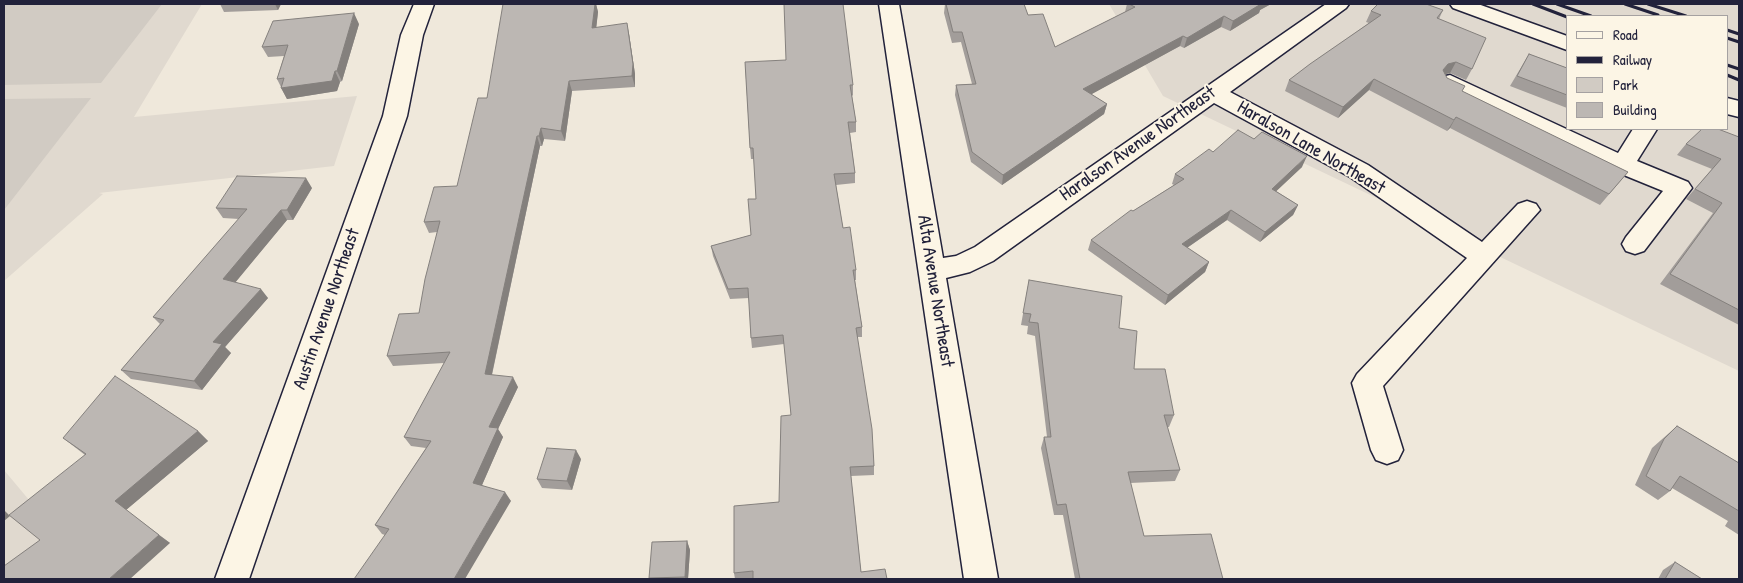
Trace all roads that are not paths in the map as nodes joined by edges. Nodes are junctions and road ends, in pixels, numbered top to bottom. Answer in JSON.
{"nodes":[{"id":1,"x":406,"y":4,"type":"edge"},
{"id":2,"x":424,"y":4,"type":"edge"},
{"id":3,"x":889,"y":4,"type":"edge"},
{"id":4,"x":1339,"y":4,"type":"edge"},
{"id":5,"x":1460,"y":4,"type":"edge"},
{"id":6,"x":412,"y":35,"type":"junction"},
{"id":7,"x":1566,"y":44,"type":"edge"},
{"id":8,"x":1450,"y":82,"type":"edge"},
{"id":9,"x":1212,"y":92,"type":"junction"},
{"id":10,"x":1644,"y":130,"type":"edge"},
{"id":11,"x":1623,"y":165,"type":"junction"},
{"id":12,"x":1528,"y":210,"type":"dead end"},
{"id":13,"x":1635,"y":244,"type":"dead end"},
{"id":14,"x":1484,"y":257,"type":"junction"},
{"id":15,"x":932,"y":270,"type":"junction"},
{"id":16,"x":1388,"y":450,"type":"dead end"},
{"id":17,"x":232,"y":579,"type":"edge"},
{"id":18,"x":981,"y":579,"type":"edge"}],
"edges":[{"from":1,"to":6,"type":"street","name":"Austin Avenue Northeast"},
{"from":2,"to":6,"type":"street","name":"Austin Avenue Northeast"},
{"from":3,"to":15,"type":"street","name":"Alta Avenue Northeast"},
{"from":4,"to":9,"type":"street","name":"Haralson Avenue Northeast"},
{"from":5,"to":7,"type":"street"},
{"from":6,"to":17,"type":"street","name":"Austin Avenue Northeast"},
{"from":8,"to":11,"type":"street"},
{"from":9,"to":14,"type":"street","name":"Haralson Lane Northeast"},
{"from":9,"to":15,"type":"street","name":"Haralson Avenue Northeast"},
{"from":10,"to":11,"type":"street"},
{"from":11,"to":13,"type":"street"},
{"from":12,"to":14,"type":"street"},
{"from":14,"to":16,"type":"street"},
{"from":15,"to":18,"type":"street","name":"Alta Avenue Northeast"}]}
